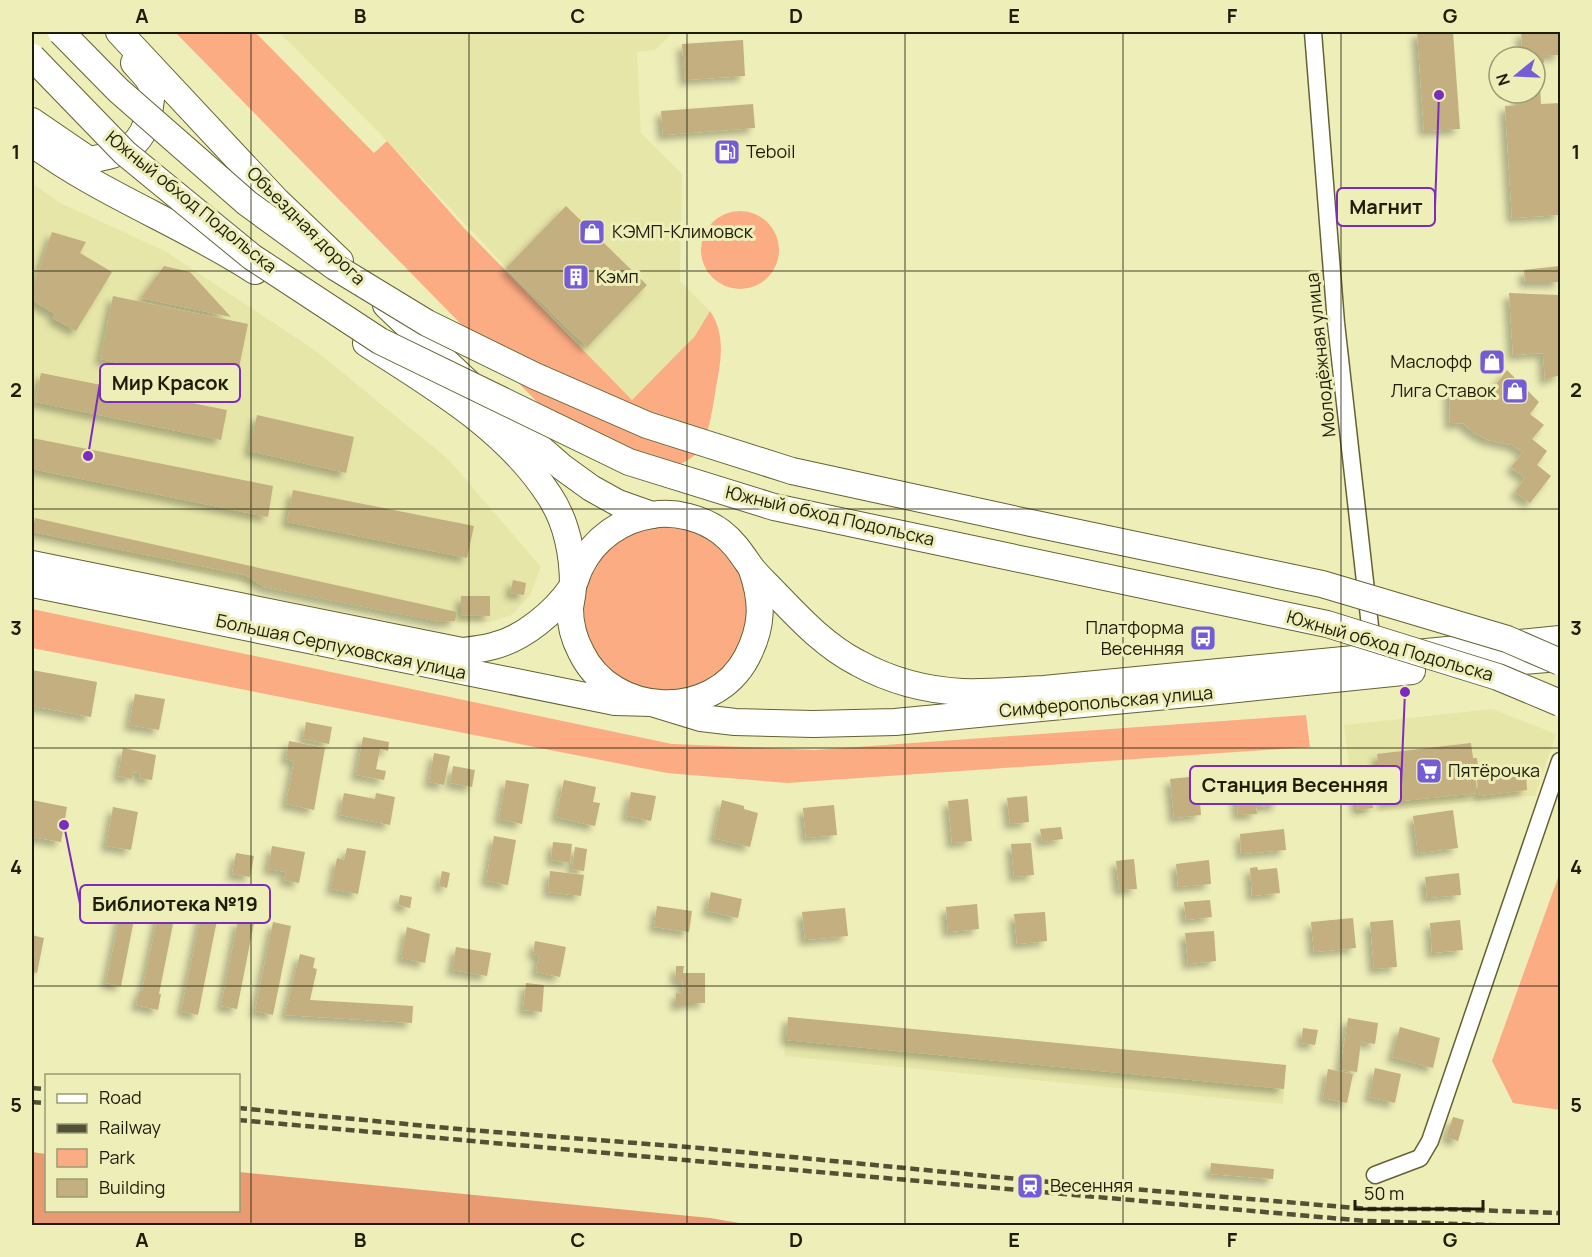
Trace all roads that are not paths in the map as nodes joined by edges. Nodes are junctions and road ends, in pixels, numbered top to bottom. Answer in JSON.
{"nodes":[{"id":1,"x":61,"y":32,"type":"edge"},
{"id":2,"x":110,"y":32,"type":"edge"},
{"id":3,"x":119,"y":32,"type":"edge"},
{"id":4,"x":1313,"y":32,"type":"edge"},
{"id":5,"x":32,"y":57,"type":"edge"},
{"id":6,"x":32,"y":121,"type":"edge"},
{"id":7,"x":32,"y":143,"type":"edge"},
{"id":8,"x":652,"y":515,"type":"junction"},
{"id":9,"x":32,"y":564,"type":"edge"},
{"id":10,"x":750,"y":567,"type":"junction"},
{"id":11,"x":32,"y":584,"type":"edge"},
{"id":12,"x":573,"y":586,"type":"junction"},
{"id":13,"x":1560,"y":639,"type":"edge"},
{"id":14,"x":1560,"y":660,"type":"edge"},
{"id":15,"x":1374,"y":666,"type":"junction"},
{"id":16,"x":652,"y":704,"type":"junction"},
{"id":17,"x":1560,"y":704,"type":"edge"},
{"id":18,"x":1560,"y":761,"type":"edge"},
{"id":19,"x":1375,"y":1175,"type":"dead end"}],
"edges":[{"from":1,"to":14,"type":"main road","name":"Южный обход Подольска","bridge":true},
{"from":2,"to":6,"type":"main road"},
{"from":3,"to":8,"type":"main road","name":"Объездная дорога"},
{"from":4,"to":15,"type":"street","name":"Молодёжная улица"},
{"from":5,"to":17,"type":"main road","name":"Южный обход Подольска","bridge":true},
{"from":7,"to":12,"type":"main road"},
{"from":8,"to":10,"type":"main road"},
{"from":8,"to":12,"type":"main road"},
{"from":9,"to":12,"type":"main road","name":"Большая Серпуховская улица"},
{"from":10,"to":15,"type":"main road","name":"Симферопольская улица"},
{"from":10,"to":16,"type":"main road"},
{"from":11,"to":16,"type":"main road","name":"Большая Серпуховская улица"},
{"from":12,"to":16,"type":"main road"},
{"from":13,"to":15,"type":"main road","name":"Симферопольская улица"},
{"from":14,"to":15,"type":"main road","name":"Симферопольская улица"},
{"from":15,"to":16,"type":"main road","name":"Симферопольская улица"},
{"from":18,"to":19,"type":"street"}]}
